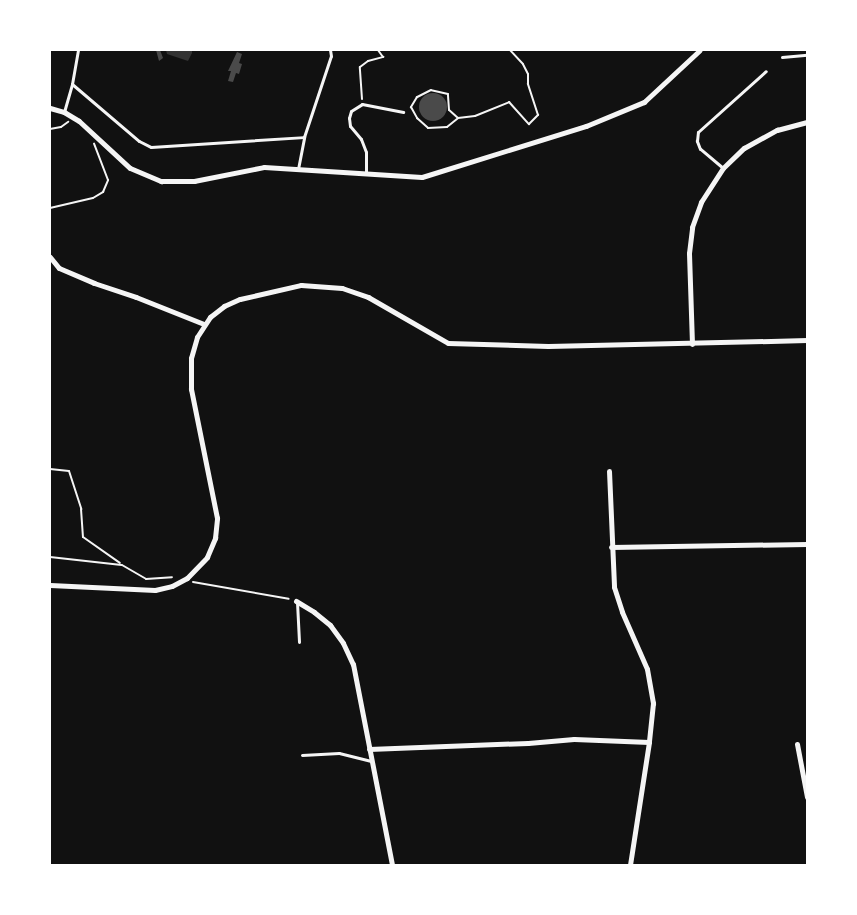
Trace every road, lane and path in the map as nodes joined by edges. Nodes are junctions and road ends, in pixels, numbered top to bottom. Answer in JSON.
{"nodes":[{"id":1,"x":78,"y":50,"type":"edge"},
{"id":2,"x":330,"y":50,"type":"edge"},
{"id":3,"x":378,"y":50,"type":"edge"},
{"id":4,"x":510,"y":50,"type":"edge"},
{"id":5,"x":700,"y":50,"type":"edge"},
{"id":6,"x":807,"y":55,"type":"edge"},
{"id":7,"x":782,"y":57,"type":"dead end"},
{"id":8,"x":766,"y":71,"type":"dead end"},
{"id":9,"x":72,"y":84,"type":"junction"},
{"id":10,"x":362,"y":104,"type":"junction"},
{"id":11,"x":50,"y":108,"type":"edge"},
{"id":12,"x":64,"y":112,"type":"junction"},
{"id":13,"x":403,"y":112,"type":"dead end"},
{"id":14,"x":73,"y":116,"type":"junction"},
{"id":15,"x":458,"y":118,"type":"junction"},
{"id":16,"x":807,"y":122,"type":"edge"},
{"id":17,"x":50,"y":129,"type":"edge"},
{"id":18,"x":89,"y":130,"type":"junction"},
{"id":19,"x":304,"y":138,"type":"junction"},
{"id":20,"x":723,"y":168,"type":"junction"},
{"id":21,"x":298,"y":170,"type":"junction"},
{"id":22,"x":366,"y":175,"type":"junction"},
{"id":23,"x":50,"y":208,"type":"edge"},
{"id":24,"x":50,"y":256,"type":"edge"},
{"id":25,"x":204,"y":324,"type":"junction"},
{"id":26,"x":807,"y":340,"type":"edge"},
{"id":27,"x":692,"y":344,"type":"junction"},
{"id":28,"x":50,"y":469,"type":"edge"},
{"id":29,"x":609,"y":471,"type":"dead end"},
{"id":30,"x":807,"y":544,"type":"edge"},
{"id":31,"x":611,"y":547,"type":"junction"},
{"id":32,"x":50,"y":557,"type":"edge"},
{"id":33,"x":122,"y":565,"type":"junction"},
{"id":34,"x":184,"y":580,"type":"junction"},
{"id":35,"x":50,"y":585,"type":"edge"},
{"id":36,"x":296,"y":601,"type":"junction"},
{"id":37,"x":299,"y":642,"type":"dead end"},
{"id":38,"x":649,"y":742,"type":"junction"},
{"id":39,"x":797,"y":744,"type":"dead end"},
{"id":40,"x":369,"y":749,"type":"junction"},
{"id":41,"x":302,"y":755,"type":"dead end"},
{"id":42,"x":371,"y":761,"type":"junction"},
{"id":43,"x":807,"y":796,"type":"edge"},
{"id":44,"x":392,"y":865,"type":"edge"},
{"id":45,"x":630,"y":865,"type":"edge"}],
"edges":[{"from":1,"to":9,"type":"lane"},
{"from":2,"to":19,"type":"lane"},
{"from":3,"to":10,"type":"path"},
{"from":4,"to":15,"type":"path"},
{"from":5,"to":22,"type":"street"},
{"from":6,"to":7,"type":"lane"},
{"from":8,"to":20,"type":"lane"},
{"from":9,"to":12,"type":"lane"},
{"from":9,"to":19,"type":"lane"},
{"from":10,"to":13,"type":"lane"},
{"from":10,"to":22,"type":"lane"},
{"from":11,"to":12,"type":"street"},
{"from":12,"to":14,"type":"street"},
{"from":14,"to":17,"type":"path"},
{"from":14,"to":18,"type":"street"},
{"from":15,"to":15,"type":"path"},
{"from":16,"to":20,"type":"street"},
{"from":18,"to":21,"type":"street"},
{"from":18,"to":23,"type":"path"},
{"from":19,"to":21,"type":"lane"},
{"from":20,"to":27,"type":"street"},
{"from":21,"to":22,"type":"street"},
{"from":24,"to":25,"type":"street"},
{"from":25,"to":27,"type":"street"},
{"from":25,"to":34,"type":"street"},
{"from":26,"to":27,"type":"street"},
{"from":28,"to":33,"type":"path"},
{"from":29,"to":31,"type":"street"},
{"from":30,"to":31,"type":"street"},
{"from":31,"to":38,"type":"street"},
{"from":32,"to":33,"type":"path"},
{"from":33,"to":34,"type":"path"},
{"from":34,"to":35,"type":"street"},
{"from":34,"to":36,"type":"path"},
{"from":36,"to":37,"type":"lane"},
{"from":36,"to":40,"type":"street"},
{"from":38,"to":40,"type":"street"},
{"from":38,"to":45,"type":"street"},
{"from":39,"to":43,"type":"street"},
{"from":40,"to":42,"type":"street"},
{"from":41,"to":42,"type":"lane"},
{"from":42,"to":44,"type":"street"}]}
